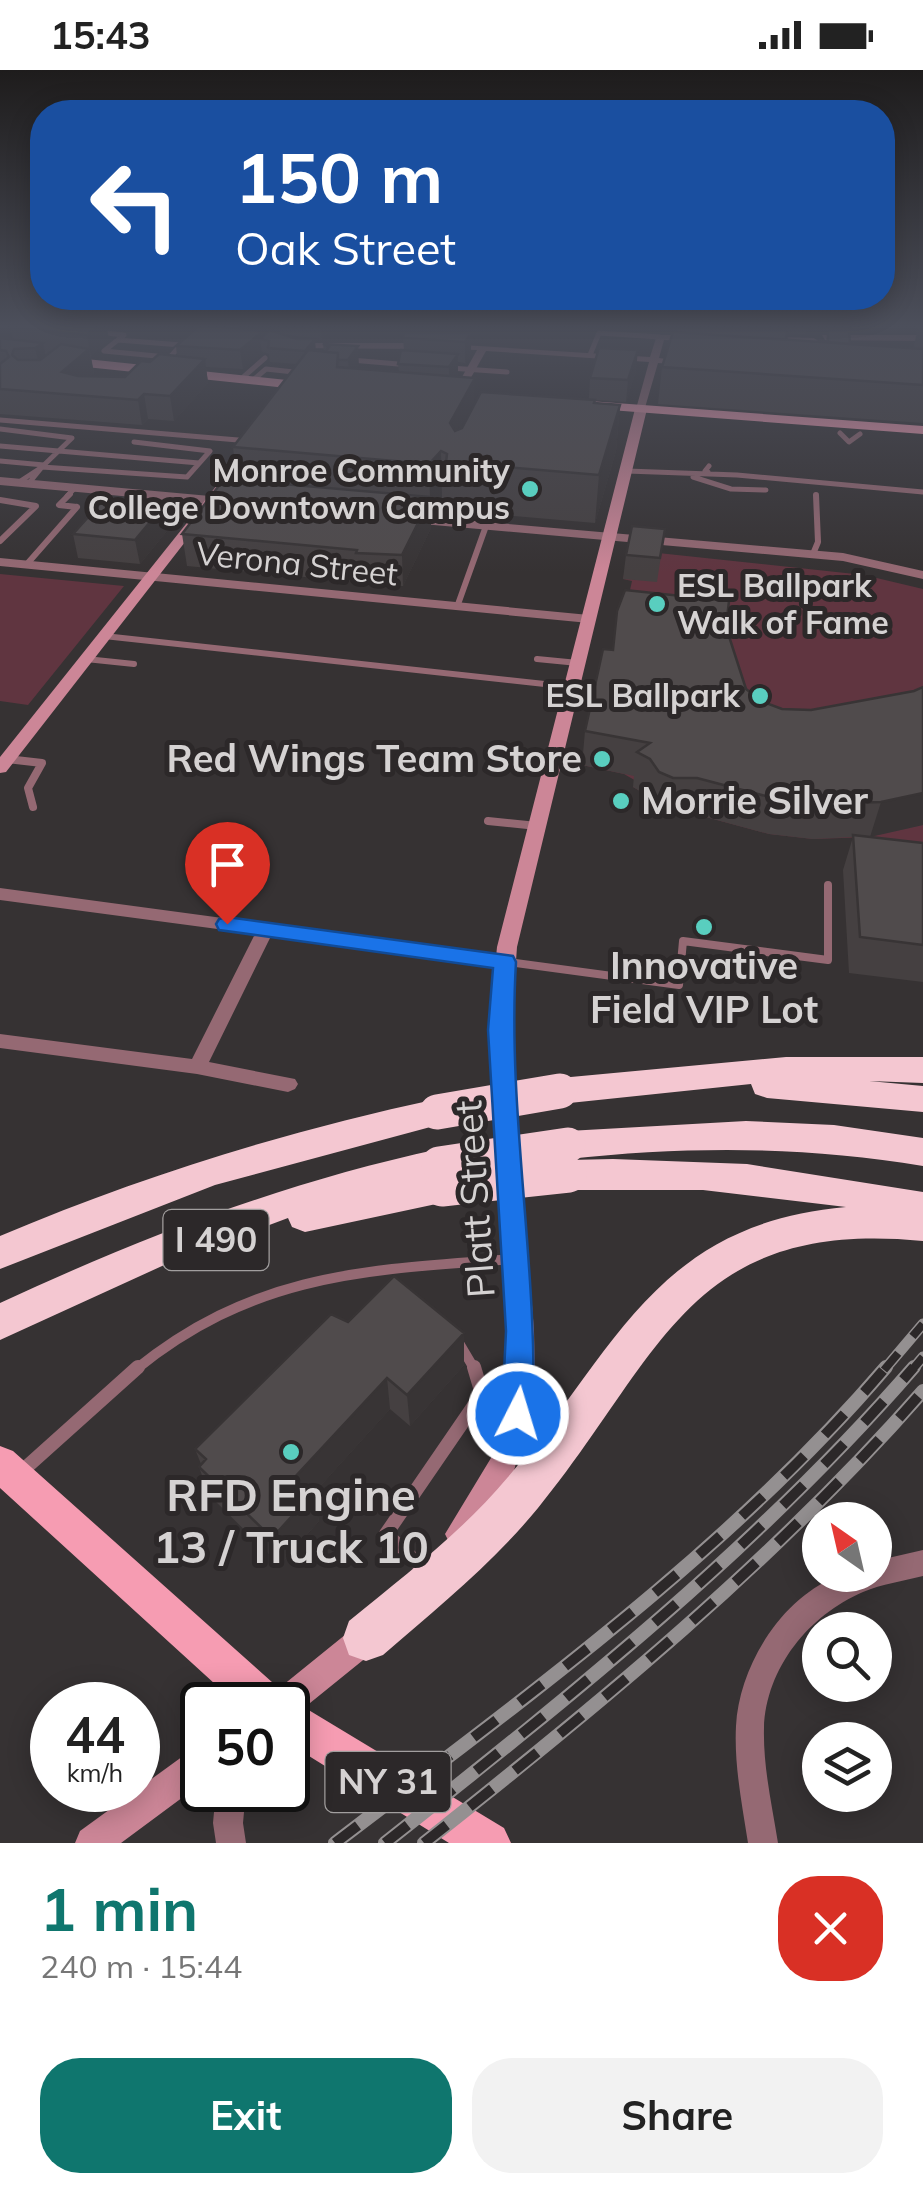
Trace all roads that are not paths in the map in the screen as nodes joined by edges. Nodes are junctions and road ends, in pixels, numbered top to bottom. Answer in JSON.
{"nodes":[{"id":1,"x":642,"y":407,"type":"edge"},
{"id":2,"x":573,"y":408,"type":"edge"},
{"id":3,"x":640,"y":413,"type":"junction"},
{"id":4,"x":0,"y":420,"type":"edge"},
{"id":5,"x":0,"y":429,"type":"edge"},
{"id":6,"x":923,"y":430,"type":"edge"},
{"id":7,"x":923,"y":439,"type":"edge"},
{"id":8,"x":257,"y":441,"type":"joint"},
{"id":9,"x":134,"y":442,"type":"dead end"},
{"id":10,"x":0,"y":446,"type":"edge"},
{"id":11,"x":58,"y":451,"type":"junction"},
{"id":12,"x":0,"y":462,"type":"edge"},
{"id":13,"x":199,"y":463,"type":"junction"},
{"id":14,"x":43,"y":466,"type":"junction"},
{"id":15,"x":627,"y":471,"type":"junction"},
{"id":16,"x":691,"y":476,"type":"junction"},
{"id":17,"x":0,"y":480,"type":"edge"},
{"id":18,"x":24,"y":483,"type":"junction"},
{"id":19,"x":722,"y":486,"type":"junction"},
{"id":20,"x":75,"y":488,"type":"junction"},
{"id":21,"x":923,"y":492,"type":"edge"},
{"id":22,"x":816,"y":495,"type":"dead end"},
{"id":23,"x":0,"y":500,"type":"edge"},
{"id":24,"x":211,"y":500,"type":"junction"},
{"id":25,"x":246,"y":504,"type":"edge"},
{"id":26,"x":440,"y":504,"type":"dead end"},
{"id":27,"x":394,"y":518,"type":"edge"},
{"id":28,"x":432,"y":521,"type":"junction"},
{"id":29,"x":486,"y":526,"type":"junction"},
{"id":30,"x":611,"y":537,"type":"junction"},
{"id":31,"x":1,"y":539,"type":"edge"},
{"id":32,"x":814,"y":554,"type":"junction"},
{"id":33,"x":0,"y":562,"type":"edge"},
{"id":34,"x":27,"y":564,"type":"junction"},
{"id":35,"x":923,"y":575,"type":"edge"},
{"id":36,"x":150,"y":577,"type":"junction"},
{"id":37,"x":457,"y":608,"type":"junction"},
{"id":38,"x":589,"y":619,"type":"junction"},
{"id":39,"x":104,"y":636,"type":"junction"},
{"id":40,"x":537,"y":658,"type":"dead end"},
{"id":41,"x":86,"y":659,"type":"junction"},
{"id":42,"x":578,"y":663,"type":"junction"},
{"id":43,"x":134,"y":664,"type":"dead end"},
{"id":44,"x":572,"y":686,"type":"junction"},
{"id":45,"x":4,"y":763,"type":"edge"},
{"id":46,"x":34,"y":807,"type":"dead end"},
{"id":47,"x":488,"y":821,"type":"dead end"},
{"id":48,"x":537,"y":826,"type":"junction"},
{"id":49,"x":248,"y":879,"type":"dead end"},
{"id":50,"x":828,"y":885,"type":"dead end"},
{"id":51,"x":0,"y":894,"type":"edge"},
{"id":52,"x":227,"y":924,"type":"junction"},
{"id":53,"x":266,"y":930,"type":"junction"},
{"id":54,"x":505,"y":962,"type":"junction"},
{"id":55,"x":0,"y":1041,"type":"edge"},
{"id":56,"x":197,"y":1067,"type":"junction"},
{"id":57,"x":923,"y":1070,"type":"edge"},
{"id":58,"x":288,"y":1084,"type":"dead end"},
{"id":59,"x":560,"y":1091,"type":"junction"},
{"id":60,"x":923,"y":1099,"type":"edge"},
{"id":61,"x":923,"y":1152,"type":"edge"},
{"id":62,"x":569,"y":1160,"type":"junction"},
{"id":63,"x":923,"y":1207,"type":"edge"},
{"id":64,"x":923,"y":1225,"type":"edge"},
{"id":65,"x":0,"y":1254,"type":"edge"},
{"id":66,"x":514,"y":1258,"type":"junction"},
{"id":67,"x":0,"y":1322,"type":"edge"},
{"id":68,"x":447,"y":1329,"type":"edge"},
{"id":69,"x":482,"y":1394,"type":"junction"},
{"id":70,"x":516,"y":1422,"type":"junction"},
{"id":71,"x":8,"y":1471,"type":"edge"},
{"id":72,"x":923,"y":1562,"type":"edge"},
{"id":73,"x":892,"y":1569,"type":"edge"},
{"id":74,"x":429,"y":1574,"type":"junction"},
{"id":75,"x":836,"y":1592,"type":"edge"},
{"id":76,"x":366,"y":1638,"type":"junction"},
{"id":77,"x":242,"y":1682,"type":"edge"},
{"id":78,"x":310,"y":1683,"type":"edge"},
{"id":79,"x":310,"y":1733,"type":"edge"},
{"id":80,"x":180,"y":1779,"type":"edge"},
{"id":81,"x":228,"y":1812,"type":"edge"},
{"id":82,"x":92,"y":1843,"type":"edge"},
{"id":83,"x":231,"y":1843,"type":"edge"},
{"id":84,"x":489,"y":1843,"type":"edge"},
{"id":85,"x":762,"y":1843,"type":"edge"}],
"edges":[{"from":1,"to":3,"type":"street"},
{"from":2,"to":3,"type":"main road"},
{"from":3,"to":6,"type":"main road"},
{"from":3,"to":7,"type":"main road"},
{"from":3,"to":15,"type":"main road","name":"Platt Street"},
{"from":4,"to":8,"type":"lane"},
{"from":5,"to":11,"type":"lane"},
{"from":8,"to":24,"type":"main road"},
{"from":9,"to":13,"type":"lane"},
{"from":10,"to":11,"type":"lane"},
{"from":11,"to":13,"type":"lane"},
{"from":11,"to":14,"type":"lane"},
{"from":12,"to":14,"type":"lane"},
{"from":13,"to":14,"type":"lane"},
{"from":14,"to":18,"type":"lane"},
{"from":15,"to":16,"type":"lane"},
{"from":15,"to":30,"type":"main road","name":"Platt Street"},
{"from":16,"to":19,"type":"lane"},
{"from":16,"to":21,"type":"lane"},
{"from":17,"to":18,"type":"street"},
{"from":18,"to":20,"type":"street"},
{"from":19,"to":19,"type":"lane"},
{"from":20,"to":24,"type":"street"},
{"from":20,"to":34,"type":"lane"},
{"from":22,"to":32,"type":"lane"},
{"from":23,"to":31,"type":"lane"},
{"from":24,"to":25,"type":"street"},
{"from":24,"to":36,"type":"main road"},
{"from":26,"to":28,"type":"lane"},
{"from":27,"to":28,"type":"street"},
{"from":28,"to":29,"type":"street"},
{"from":29,"to":30,"type":"street"},
{"from":29,"to":37,"type":"lane"},
{"from":30,"to":32,"type":"street"},
{"from":30,"to":38,"type":"main road","name":"Platt Street"},
{"from":32,"to":35,"type":"street"},
{"from":33,"to":34,"type":"street","name":"Verona Street"},
{"from":34,"to":36,"type":"street","name":"Verona Street"},
{"from":36,"to":37,"type":"street","name":"Verona Street"},
{"from":36,"to":39,"type":"main road"},
{"from":37,"to":38,"type":"street","name":"Verona Street"},
{"from":38,"to":42,"type":"main road","name":"Platt Street"},
{"from":39,"to":41,"type":"main road"},
{"from":39,"to":44,"type":"lane"},
{"from":40,"to":42,"type":"lane"},
{"from":41,"to":43,"type":"lane"},
{"from":41,"to":45,"type":"main road"},
{"from":42,"to":44,"type":"main road","name":"Platt Street"},
{"from":44,"to":48,"type":"main road","name":"Platt Street"},
{"from":45,"to":46,"type":"lane"},
{"from":47,"to":48,"type":"lane"},
{"from":48,"to":54,"type":"main road","name":"Platt Street"},
{"from":49,"to":52,"type":"lane"},
{"from":50,"to":54,"type":"lane"},
{"from":51,"to":52,"type":"street"},
{"from":52,"to":53,"type":"street"},
{"from":53,"to":54,"type":"street"},
{"from":53,"to":56,"type":"street"},
{"from":54,"to":66,"type":"main road","name":"Platt Street"},
{"from":55,"to":56,"type":"street"},
{"from":56,"to":58,"type":"street"},
{"from":57,"to":59,"type":"highway"},
{"from":59,"to":60,"type":"highway","number":"I 490"},
{"from":59,"to":65,"type":"highway","number":"I 490","bridge":true},
{"from":61,"to":62,"type":"highway"},
{"from":62,"to":63,"type":"highway","number":"I 490"},
{"from":62,"to":67,"type":"highway","number":"I 490","bridge":true},
{"from":64,"to":76,"type":"highway"},
{"from":66,"to":70,"type":"main road","name":"Platt Street"},
{"from":66,"to":71,"type":"lane"},
{"from":68,"to":69,"type":"lane"},
{"from":69,"to":70,"type":"lane"},
{"from":69,"to":74,"type":"lane"},
{"from":70,"to":74,"type":"main road","name":"Platt Street"},
{"from":71,"to":77,"type":"main road"},
{"from":72,"to":73,"type":"street"},
{"from":74,"to":76,"type":"main road","name":"Platt Street"},
{"from":75,"to":85,"type":"street"},
{"from":76,"to":78,"type":"main road","name":"Platt Street"},
{"from":79,"to":84,"type":"main road","number":"NY 31"},
{"from":80,"to":82,"type":"main road"},
{"from":81,"to":83,"type":"street"}]}
